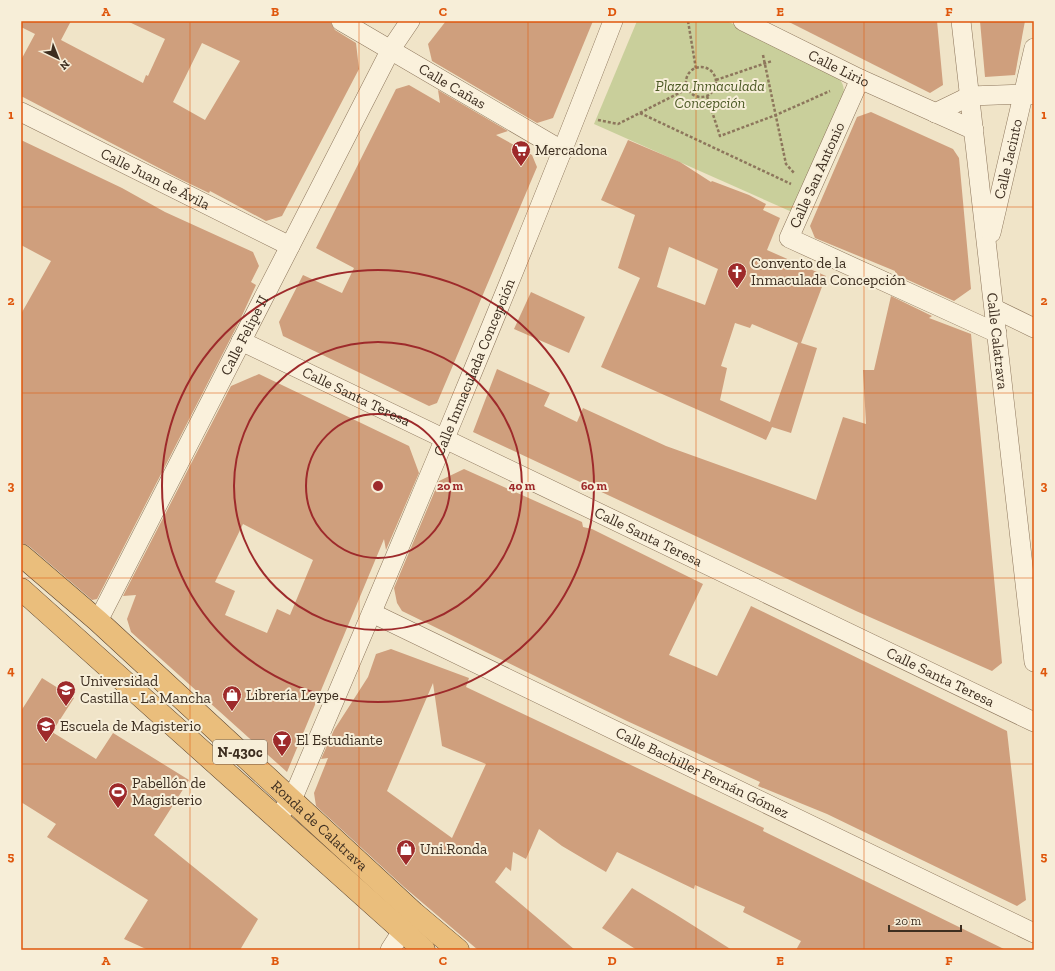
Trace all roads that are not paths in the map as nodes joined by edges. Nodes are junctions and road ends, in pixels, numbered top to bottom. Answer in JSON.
{"nodes":[{"id":1,"x":341,"y":21,"type":"edge"},
{"id":2,"x":410,"y":21,"type":"edge"},
{"id":3,"x":612,"y":21,"type":"edge"},
{"id":4,"x":961,"y":21,"type":"edge"},
{"id":5,"x":750,"y":25,"type":"edge"},
{"id":6,"x":1034,"y":48,"type":"edge"},
{"id":7,"x":391,"y":49,"type":"junction"},
{"id":8,"x":860,"y":79,"type":"junction"},
{"id":9,"x":1029,"y":95,"type":"edge"},
{"id":10,"x":970,"y":96,"type":"junction"},
{"id":11,"x":21,"y":112,"type":"edge"},
{"id":12,"x":935,"y":113,"type":"junction"},
{"id":13,"x":974,"y":130,"type":"junction"},
{"id":14,"x":563,"y":151,"type":"junction"},
{"id":15,"x":290,"y":246,"type":"junction"},
{"id":16,"x":988,"y":246,"type":"junction"},
{"id":17,"x":995,"y":309,"type":"junction"},
{"id":18,"x":1034,"y":328,"type":"edge"},
{"id":19,"x":997,"y":334,"type":"junction"},
{"id":20,"x":241,"y":341,"type":"junction"},
{"id":21,"x":445,"y":440,"type":"junction"},
{"id":22,"x":21,"y":555,"type":"edge"},
{"id":23,"x":21,"y":589,"type":"edge"},
{"id":24,"x":372,"y":613,"type":"junction"},
{"id":25,"x":98,"y":621,"type":"junction"},
{"id":26,"x":1034,"y":662,"type":"edge"},
{"id":27,"x":1034,"y":722,"type":"edge"},
{"id":28,"x":292,"y":800,"type":"junction"},
{"id":29,"x":276,"y":817,"type":"junction"},
{"id":30,"x":414,"y":912,"type":"junction"},
{"id":31,"x":402,"y":931,"type":"junction"},
{"id":32,"x":1034,"y":933,"type":"edge"},
{"id":33,"x":435,"y":942,"type":"edge"},
{"id":34,"x":390,"y":950,"type":"edge"},
{"id":35,"x":424,"y":950,"type":"edge"},
{"id":36,"x":458,"y":950,"type":"edge"}],
"edges":[{"from":1,"to":7,"type":"street","name":"Calle Cañas"},
{"from":2,"to":7,"type":"street","name":"Calle Felipe II"},
{"from":3,"to":14,"type":"street","name":"Calle Inmaculada Concepción"},
{"from":4,"to":10,"type":"street","name":"Calle Calatrava"},
{"from":5,"to":8,"type":"street","name":"Calle Lirio"},
{"from":6,"to":9,"type":"street","name":"Calle Jacinto"},
{"from":7,"to":14,"type":"street","name":"Calle Cañas"},
{"from":7,"to":15,"type":"street","name":"Calle Felipe II"},
{"from":8,"to":12,"type":"street","name":"Calle Lirio"},
{"from":8,"to":19,"type":"street","name":"Calle San Antonio"},
{"from":9,"to":10,"type":"street"},
{"from":9,"to":16,"type":"street","name":"Calle Jacinto"},
{"from":10,"to":12,"type":"street"},
{"from":10,"to":13,"type":"street","name":"Calle Calatrava"},
{"from":11,"to":15,"type":"street","name":"Calle Juan de Ávila"},
{"from":12,"to":13,"type":"street","name":"Calle Lirio"},
{"from":13,"to":16,"type":"street","name":"Calle Calatrava"},
{"from":14,"to":21,"type":"street","name":"Calle Inmaculada Concepción"},
{"from":15,"to":20,"type":"street","name":"Calle Felipe II"},
{"from":16,"to":17,"type":"street","name":"Calle Calatrava"},
{"from":17,"to":18,"type":"street"},
{"from":17,"to":19,"type":"street","name":"Calle Calatrava"},
{"from":19,"to":26,"type":"street","name":"Calle Calatrava"},
{"from":20,"to":21,"type":"street","name":"Calle Santa Teresa"},
{"from":20,"to":25,"type":"street","name":"Calle Felipe II"},
{"from":21,"to":24,"type":"street","name":"Calle Inmaculada Concepción"},
{"from":21,"to":27,"type":"street","name":"Calle Santa Teresa"},
{"from":22,"to":25,"type":"highway","name":"Ronda de Calatrava","number":"N-430c"},
{"from":23,"to":29,"type":"highway","name":"Ronda de Calatrava","number":"N-430c"},
{"from":24,"to":28,"type":"street","name":"Calle Inmaculada Concepción"},
{"from":24,"to":32,"type":"street","name":"Calle Bachiller Fernán Gómez"},
{"from":25,"to":28,"type":"highway","name":"Ronda de Calatrava","number":"N-430c"},
{"from":28,"to":29,"type":"street","name":"Calle Inmaculada Concepción"},
{"from":28,"to":30,"type":"highway","name":"Ronda de Calatrava","number":"N-430c"},
{"from":29,"to":31,"type":"highway","name":"Ronda de Calatrava","number":"N-430c"},
{"from":30,"to":31,"type":"street"},
{"from":30,"to":33,"type":"highway","name":"Ronda de Calatrava","number":"N-430c"},
{"from":31,"to":34,"type":"street"},
{"from":31,"to":35,"type":"highway","name":"Ronda de Calatrava","number":"N-430c"},
{"from":33,"to":36,"type":"highway","name":"Ronda de Calatrava","number":"N-430c"}]}
